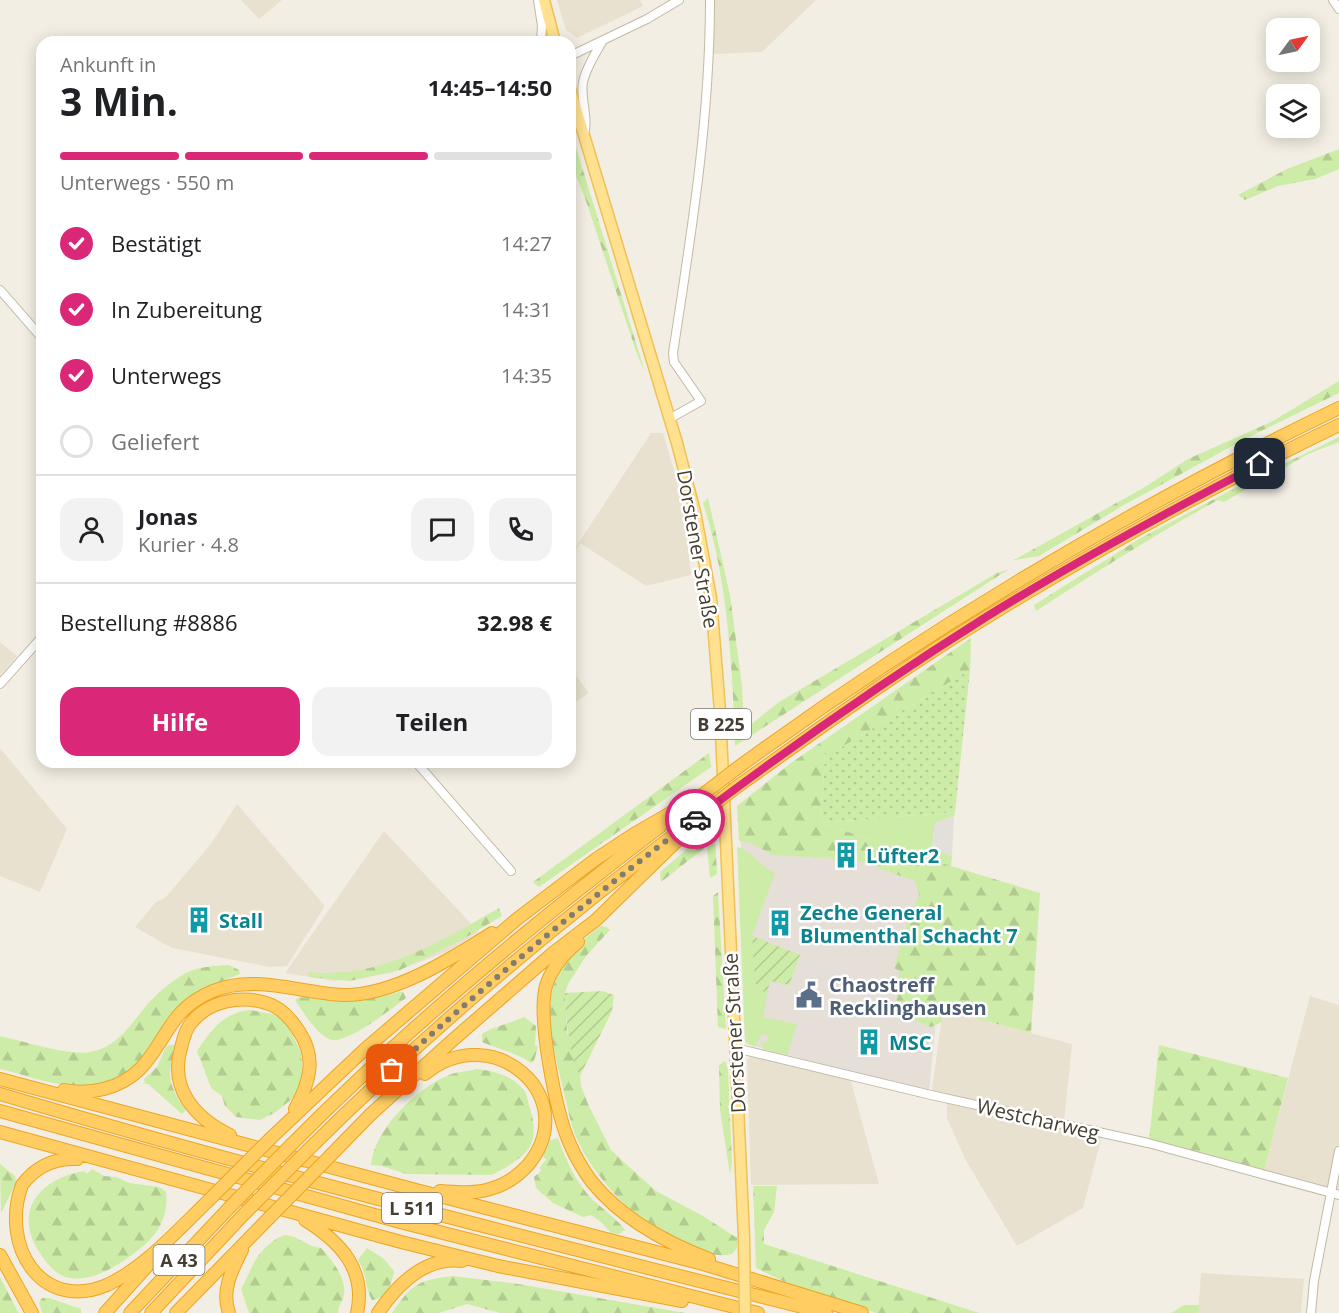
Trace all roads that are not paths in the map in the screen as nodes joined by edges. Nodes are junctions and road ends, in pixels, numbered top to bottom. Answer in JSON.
{"nodes":[{"id":1,"x":538,"y":0,"type":"edge"},
{"id":2,"x":544,"y":0,"type":"edge"},
{"id":3,"x":679,"y":0,"type":"edge"},
{"id":4,"x":710,"y":0,"type":"edge"},
{"id":5,"x":1333,"y":0,"type":"edge"},
{"id":6,"x":1339,"y":9,"type":"edge"},
{"id":7,"x":541,"y":36,"type":"edge"},
{"id":8,"x":553,"y":36,"type":"edge"},
{"id":9,"x":602,"y":41,"type":"junction"},
{"id":10,"x":576,"y":53,"type":"edge"},
{"id":11,"x":576,"y":110,"type":"edge"},
{"id":12,"x":584,"y":138,"type":"junction"},
{"id":13,"x":0,"y":290,"type":"edge"},
{"id":14,"x":36,"y":331,"type":"edge"},
{"id":15,"x":1339,"y":408,"type":"edge"},
{"id":16,"x":669,"y":419,"type":"junction"},
{"id":17,"x":1339,"y":425,"type":"edge"},
{"id":18,"x":36,"y":643,"type":"edge"},
{"id":19,"x":0,"y":684,"type":"edge"},
{"id":20,"x":421,"y":768,"type":"edge"},
{"id":21,"x":702,"y":795,"type":"junction"},
{"id":22,"x":707,"y":810,"type":"junction"},
{"id":23,"x":511,"y":871,"type":"dead end"},
{"id":24,"x":517,"y":920,"type":"junction"},
{"id":25,"x":596,"y":920,"type":"junction"},
{"id":26,"x":735,"y":1048,"type":"junction"},
{"id":27,"x":0,"y":1079,"type":"edge"},
{"id":28,"x":33,"y":1088,"type":"junction"},
{"id":29,"x":0,"y":1094,"type":"edge"},
{"id":30,"x":0,"y":1111,"type":"edge"},
{"id":31,"x":287,"y":1122,"type":"junction"},
{"id":32,"x":0,"y":1132,"type":"edge"},
{"id":33,"x":346,"y":1140,"type":"junction"},
{"id":34,"x":250,"y":1145,"type":"junction"},
{"id":35,"x":1339,"y":1151,"type":"edge"},
{"id":36,"x":108,"y":1161,"type":"junction"},
{"id":37,"x":417,"y":1190,"type":"junction"},
{"id":38,"x":1335,"y":1193,"type":"edge"},
{"id":39,"x":291,"y":1211,"type":"junction"},
{"id":40,"x":184,"y":1224,"type":"junction"},
{"id":41,"x":248,"y":1238,"type":"junction"},
{"id":42,"x":0,"y":1254,"type":"edge"},
{"id":43,"x":498,"y":1266,"type":"junction"},
{"id":44,"x":780,"y":1288,"type":"junction"},
{"id":45,"x":734,"y":1307,"type":"junction"},
{"id":46,"x":32,"y":1313,"type":"edge"},
{"id":47,"x":105,"y":1313,"type":"edge"},
{"id":48,"x":130,"y":1313,"type":"edge"},
{"id":49,"x":150,"y":1313,"type":"edge"},
{"id":50,"x":176,"y":1313,"type":"edge"},
{"id":51,"x":229,"y":1313,"type":"edge"},
{"id":52,"x":357,"y":1313,"type":"edge"},
{"id":53,"x":378,"y":1313,"type":"edge"},
{"id":54,"x":745,"y":1313,"type":"edge"},
{"id":55,"x":758,"y":1313,"type":"edge"},
{"id":56,"x":826,"y":1313,"type":"edge"},
{"id":57,"x":862,"y":1313,"type":"edge"},
{"id":58,"x":1311,"y":1313,"type":"edge"}],
"edges":[{"from":1,"to":7,"type":"street"},
{"from":2,"to":8,"type":"main road"},
{"from":3,"to":9,"type":"street"},
{"from":4,"to":16,"type":"street"},
{"from":5,"to":6,"type":"street"},
{"from":9,"to":10,"type":"street"},
{"from":9,"to":12,"type":"street"},
{"from":11,"to":12,"type":"main road","name":"Dorstener Straße","number":"B 225"},
{"from":12,"to":16,"type":"main road","name":"Dorstener Straße","number":"B 225"},
{"from":13,"to":14,"type":"street"},
{"from":15,"to":21,"type":"highway","number":"A 43","bridge":true},
{"from":16,"to":26,"type":"main road","name":"Dorstener Straße","number":"B 225"},
{"from":17,"to":22,"type":"highway","number":"A 43","bridge":true},
{"from":18,"to":19,"type":"street"},
{"from":20,"to":23,"type":"street"},
{"from":21,"to":24,"type":"highway"},
{"from":21,"to":48,"type":"highway","number":"A 43","bridge":true},
{"from":22,"to":25,"type":"highway"},
{"from":22,"to":49,"type":"highway","number":"A 43","bridge":true},
{"from":24,"to":28,"type":"highway"},
{"from":24,"to":31,"type":"highway"},
{"from":25,"to":33,"type":"highway"},
{"from":25,"to":44,"type":"highway"},
{"from":26,"to":38,"type":"street","name":"Westcharweg"},
{"from":26,"to":54,"type":"main road","name":"Dorstener Straße","number":"B 225","bridge":true},
{"from":27,"to":28,"type":"highway"},
{"from":28,"to":34,"type":"highway"},
{"from":29,"to":56,"type":"highway","number":"L 511"},
{"from":30,"to":45,"type":"highway","number":"L 511"},
{"from":31,"to":34,"type":"highway"},
{"from":31,"to":40,"type":"highway","bridge":true},
{"from":32,"to":36,"type":"highway"},
{"from":33,"to":37,"type":"highway"},
{"from":33,"to":41,"type":"highway","bridge":true},
{"from":34,"to":37,"type":"highway"},
{"from":35,"to":38,"type":"street"},
{"from":36,"to":39,"type":"highway"},
{"from":36,"to":40,"type":"highway"},
{"from":37,"to":44,"type":"highway"},
{"from":38,"to":58,"type":"street"},
{"from":39,"to":43,"type":"highway"},
{"from":39,"to":52,"type":"highway"},
{"from":40,"to":47,"type":"highway"},
{"from":41,"to":50,"type":"highway"},
{"from":41,"to":51,"type":"highway"},
{"from":42,"to":46,"type":"highway"},
{"from":43,"to":45,"type":"highway"},
{"from":43,"to":53,"type":"highway"},
{"from":44,"to":57,"type":"highway"},
{"from":45,"to":55,"type":"highway","number":"L 511"}]}
